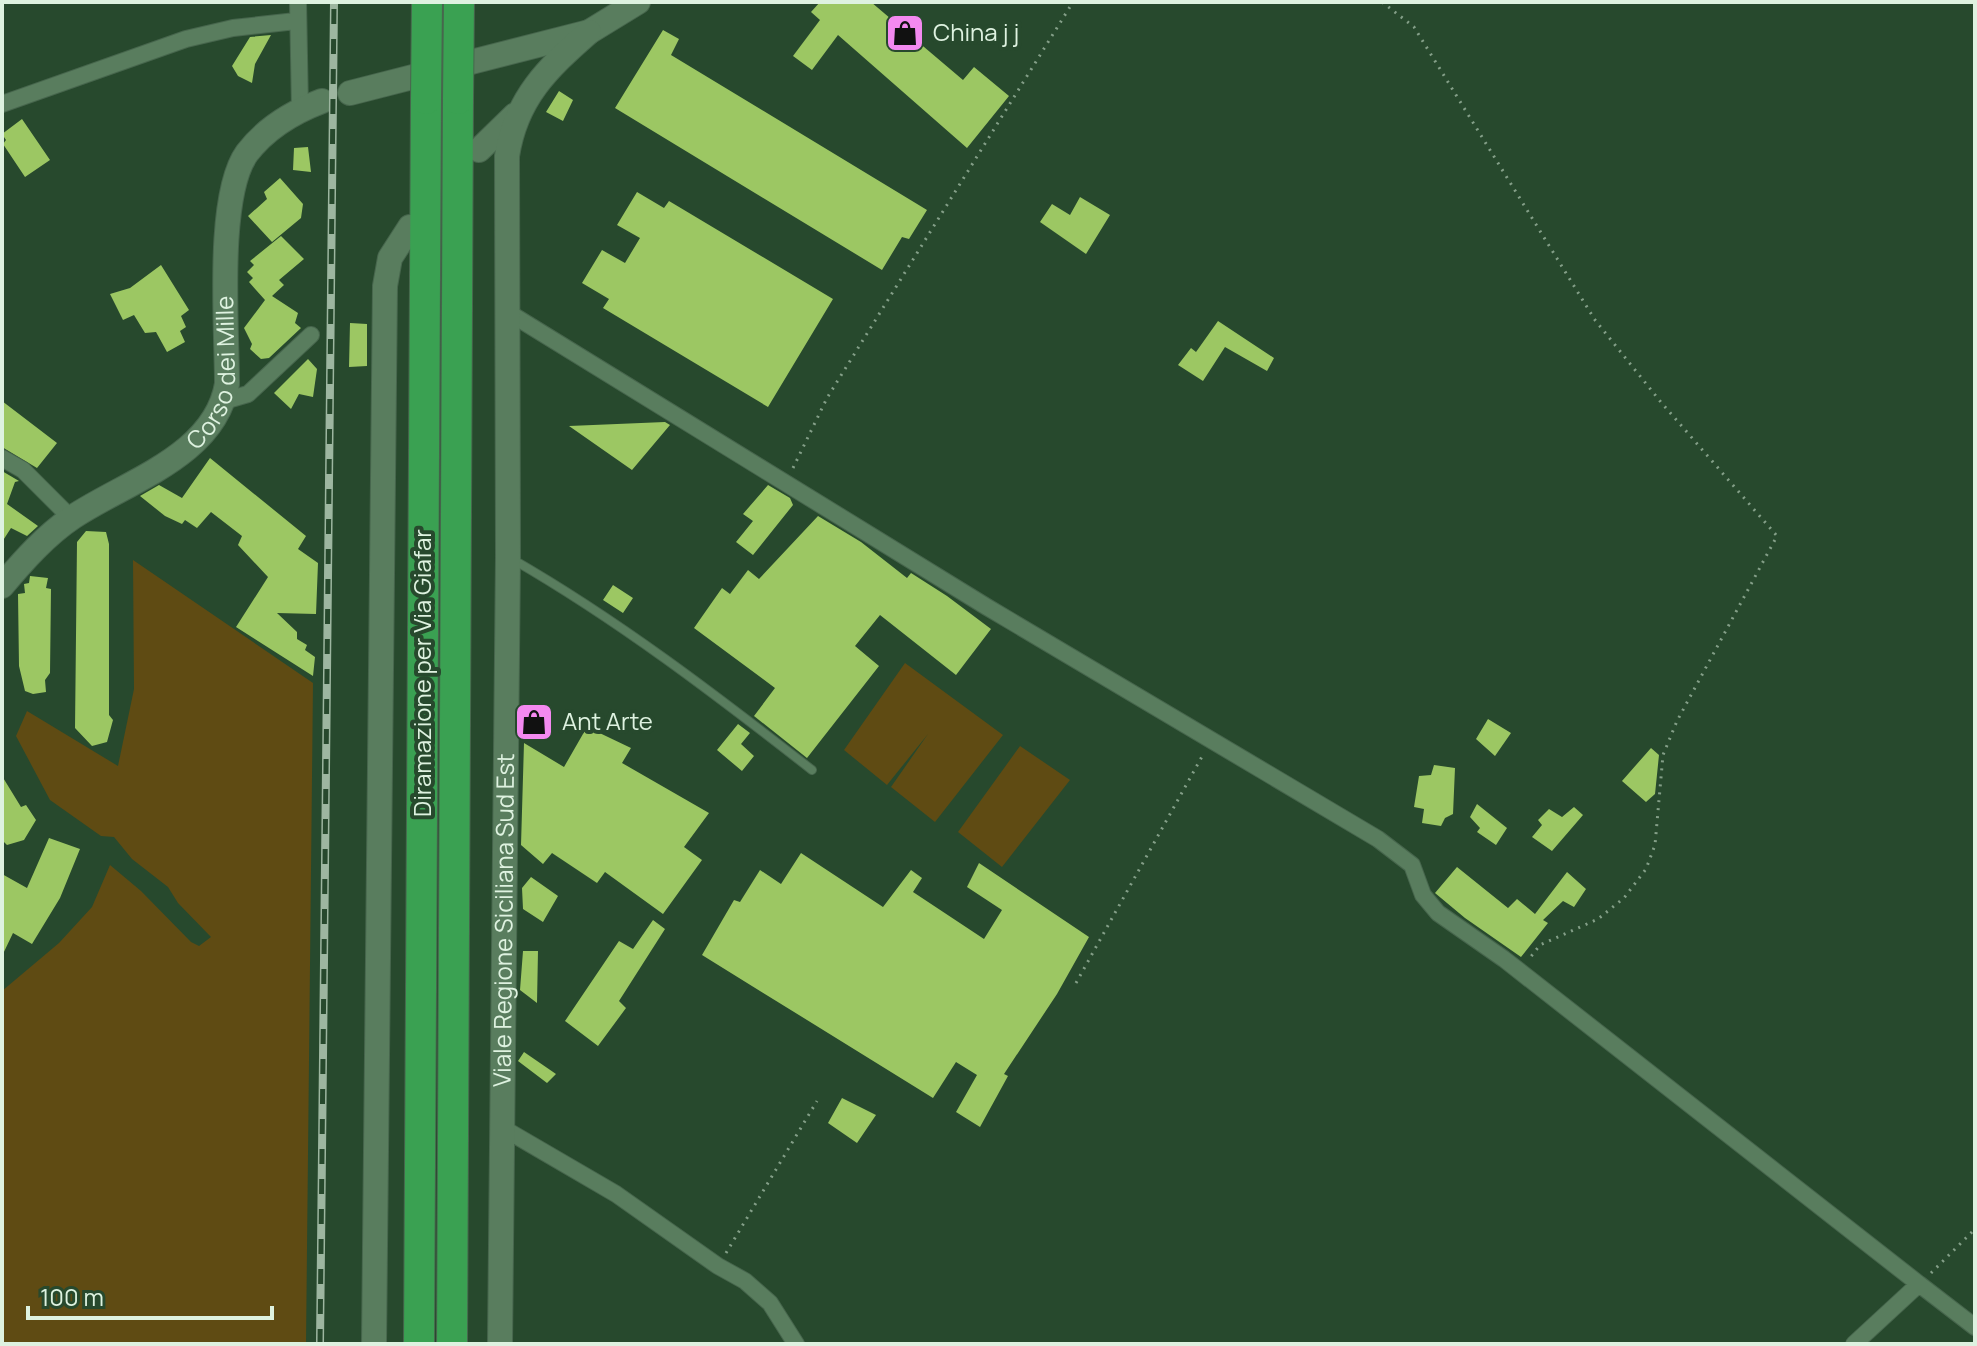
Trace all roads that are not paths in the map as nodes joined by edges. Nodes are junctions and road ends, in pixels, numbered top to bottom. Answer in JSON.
{"nodes":[{"id":1,"x":298,"y":2,"type":"edge"},
{"id":2,"x":427,"y":2,"type":"edge"},
{"id":3,"x":459,"y":2,"type":"edge"},
{"id":4,"x":638,"y":2,"type":"edge"},
{"id":5,"x":296,"y":21,"type":"junction"},
{"id":6,"x":589,"y":32,"type":"junction"},
{"id":7,"x":350,"y":93,"type":"dead end"},
{"id":8,"x":2,"y":104,"type":"edge"},
{"id":9,"x":311,"y":105,"type":"joint"},
{"id":10,"x":517,"y":114,"type":"junction"},
{"id":11,"x":479,"y":150,"type":"dead end"},
{"id":12,"x":410,"y":227,"type":"dead end"},
{"id":13,"x":506,"y":311,"type":"junction"},
{"id":14,"x":311,"y":335,"type":"dead end"},
{"id":15,"x":224,"y":401,"type":"junction"},
{"id":16,"x":2,"y":458,"type":"edge"},
{"id":17,"x":71,"y":518,"type":"junction"},
{"id":18,"x":508,"y":557,"type":"junction"},
{"id":19,"x":2,"y":586,"type":"edge"},
{"id":20,"x":812,"y":770,"type":"dead end"},
{"id":21,"x":501,"y":1127,"type":"junction"},
{"id":22,"x":1919,"y":1284,"type":"junction"},
{"id":23,"x":1975,"y":1327,"type":"edge"},
{"id":24,"x":374,"y":1344,"type":"edge"},
{"id":25,"x":419,"y":1344,"type":"edge"},
{"id":26,"x":452,"y":1344,"type":"edge"},
{"id":27,"x":500,"y":1344,"type":"edge"},
{"id":28,"x":796,"y":1344,"type":"edge"},
{"id":29,"x":1854,"y":1344,"type":"edge"}],
"edges":[{"from":1,"to":5,"type":"street"},
{"from":2,"to":25,"type":"highway","name":"Diramazione per Via Giafar","bridge":true},
{"from":3,"to":26,"type":"highway","name":"Diramazione per Via Giafar","bridge":true},
{"from":4,"to":6,"type":"street"},
{"from":5,"to":8,"type":"street"},
{"from":5,"to":9,"type":"street"},
{"from":6,"to":7,"type":"street"},
{"from":6,"to":10,"type":"street","name":"Viale Regione Siciliana Sud Est"},
{"from":9,"to":15,"type":"street","name":"Corso dei Mille"},
{"from":10,"to":11,"type":"street","name":"Viale Regione Siciliana Sud Est"},
{"from":10,"to":13,"type":"street","name":"Viale Regione Siciliana Sud Est"},
{"from":12,"to":24,"type":"street"},
{"from":13,"to":18,"type":"street","name":"Viale Regione Siciliana Sud Est"},
{"from":13,"to":22,"type":"street"},
{"from":14,"to":15,"type":"street"},
{"from":15,"to":17,"type":"street","name":"Corso dei Mille"},
{"from":16,"to":17,"type":"street"},
{"from":17,"to":19,"type":"street","name":"Corso dei Mille"},
{"from":18,"to":20,"type":"lane"},
{"from":18,"to":21,"type":"street","name":"Viale Regione Siciliana Sud Est"},
{"from":21,"to":27,"type":"street","name":"Viale Regione Siciliana Sud Est"},
{"from":21,"to":28,"type":"street"},
{"from":22,"to":23,"type":"street"},
{"from":22,"to":29,"type":"street"}]}
